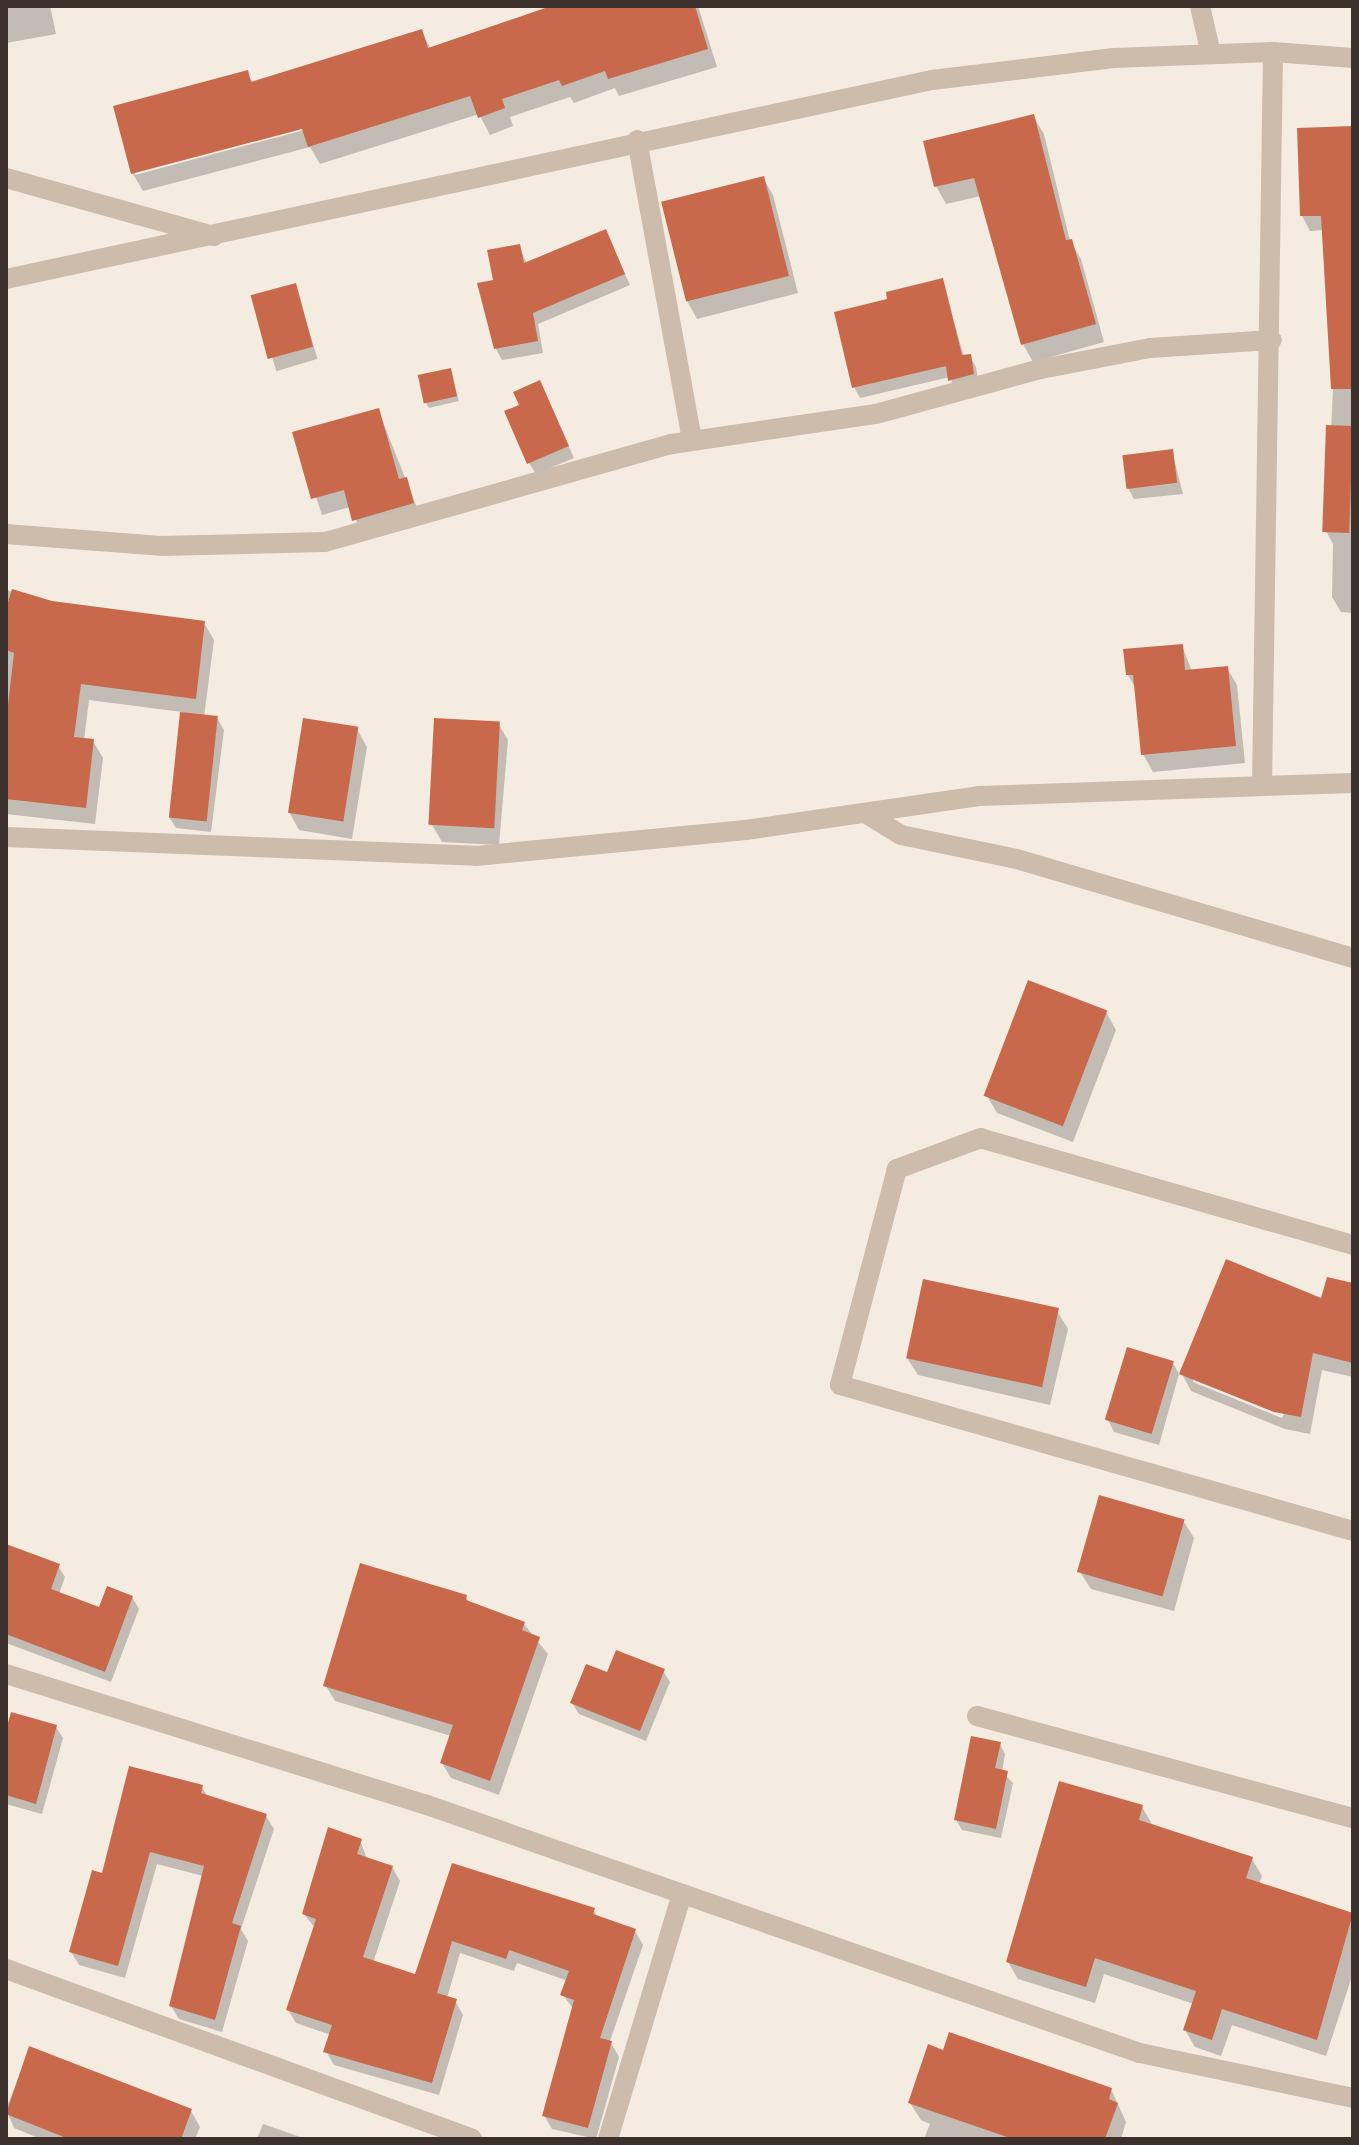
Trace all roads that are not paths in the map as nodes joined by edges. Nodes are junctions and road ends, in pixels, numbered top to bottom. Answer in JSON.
{"nodes":[{"id":1,"x":1200,"y":6,"type":"edge"},
{"id":2,"x":1273,"y":52,"type":"junction"},
{"id":3,"x":1211,"y":54,"type":"junction"},
{"id":4,"x":1353,"y":58,"type":"edge"},
{"id":5,"x":637,"y":140,"type":"junction"},
{"id":6,"x":6,"y":178,"type":"edge"},
{"id":7,"x":219,"y":237,"type":"junction"},
{"id":8,"x":6,"y":279,"type":"edge"},
{"id":9,"x":1272,"y":340,"type":"junction"},
{"id":10,"x":692,"y":441,"type":"junction"},
{"id":11,"x":6,"y":534,"type":"edge"},
{"id":12,"x":1353,"y":783,"type":"edge"},
{"id":13,"x":1262,"y":786,"type":"junction"},
{"id":14,"x":865,"y":813,"type":"junction"},
{"id":15,"x":6,"y":837,"type":"edge"},
{"id":16,"x":1353,"y":958,"type":"edge"},
{"id":17,"x":1353,"y":1245,"type":"edge"},
{"id":18,"x":1353,"y":1531,"type":"edge"},
{"id":19,"x":6,"y":1674,"type":"edge"},
{"id":20,"x":977,"y":1716,"type":"dead end"},
{"id":21,"x":1353,"y":1818,"type":"edge"},
{"id":22,"x":682,"y":1894,"type":"junction"},
{"id":23,"x":6,"y":1969,"type":"edge"},
{"id":24,"x":1353,"y":2098,"type":"edge"},
{"id":25,"x":472,"y":2139,"type":"edge"},
{"id":26,"x":608,"y":2139,"type":"edge"}],
"edges":[{"from":1,"to":3,"type":"street"},
{"from":2,"to":3,"type":"street"},
{"from":2,"to":4,"type":"street"},
{"from":2,"to":9,"type":"street"},
{"from":3,"to":5,"type":"street"},
{"from":5,"to":7,"type":"street"},
{"from":5,"to":10,"type":"street"},
{"from":6,"to":7,"type":"street"},
{"from":7,"to":8,"type":"street"},
{"from":9,"to":10,"type":"street"},
{"from":9,"to":13,"type":"street"},
{"from":10,"to":11,"type":"street"},
{"from":12,"to":13,"type":"street"},
{"from":13,"to":14,"type":"street"},
{"from":14,"to":15,"type":"street"},
{"from":14,"to":16,"type":"street"},
{"from":17,"to":18,"type":"street"},
{"from":19,"to":22,"type":"street"},
{"from":20,"to":21,"type":"street"},
{"from":22,"to":24,"type":"street"},
{"from":22,"to":26,"type":"street"},
{"from":23,"to":25,"type":"street"}]}
